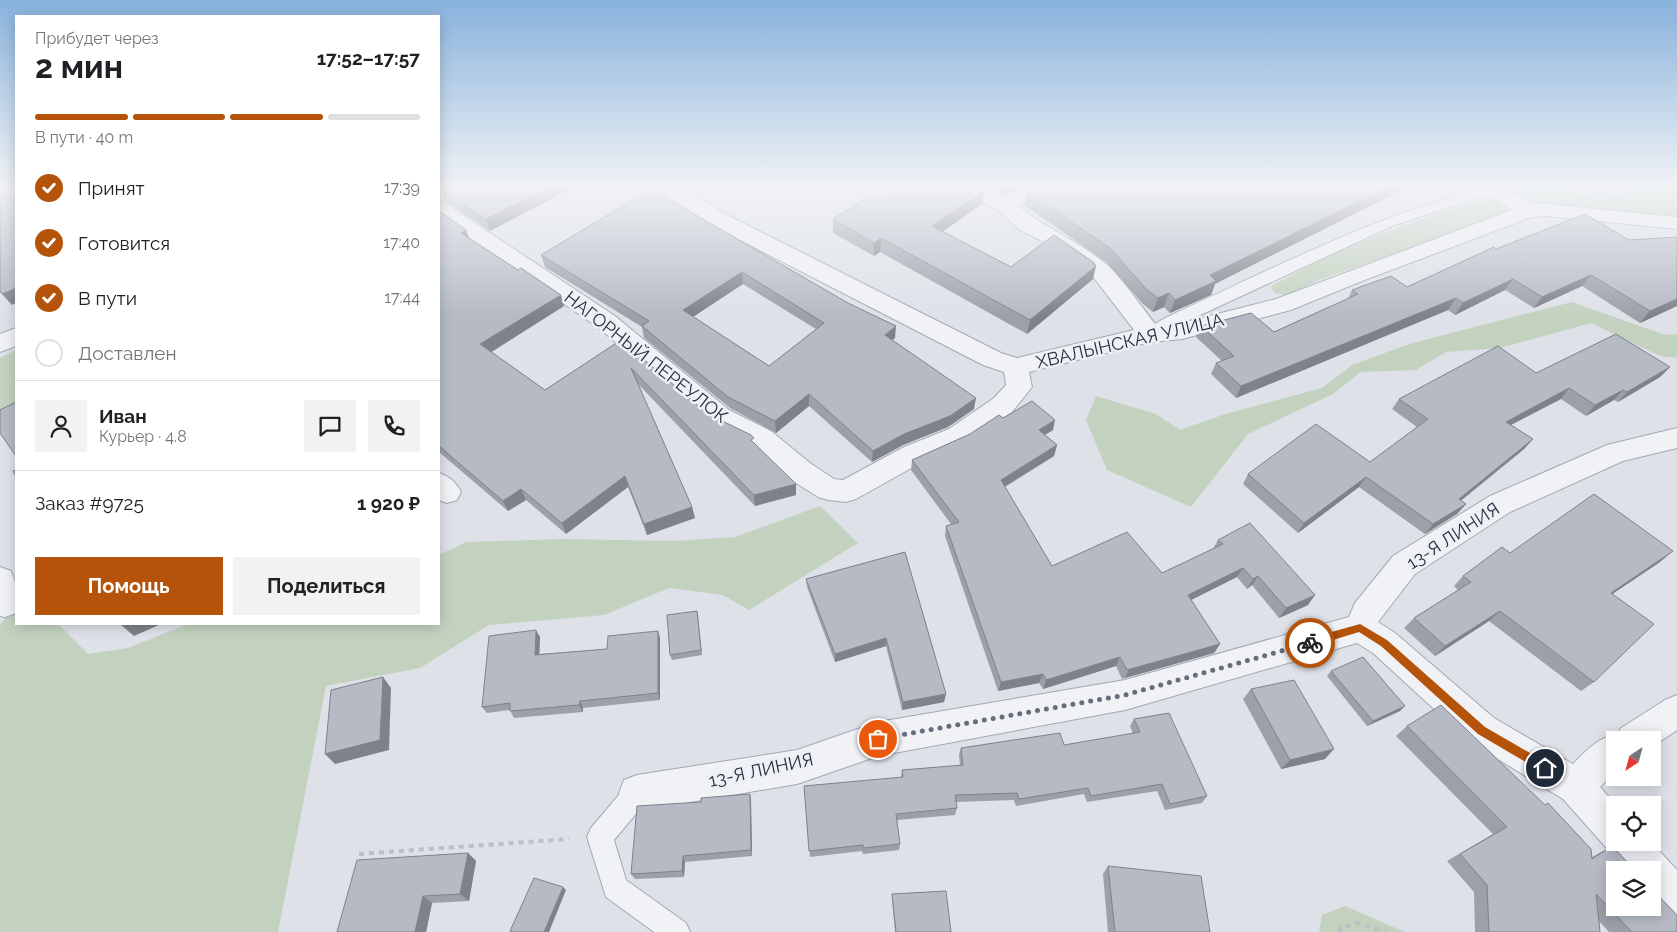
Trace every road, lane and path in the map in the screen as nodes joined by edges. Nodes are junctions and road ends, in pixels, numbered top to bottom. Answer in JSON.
{"nodes":[{"id":1,"x":469,"y":228,"type":"edge"},
{"id":2,"x":738,"y":228,"type":"edge"},
{"id":3,"x":1035,"y":228,"type":"edge"},
{"id":4,"x":1373,"y":228,"type":"edge"},
{"id":5,"x":1482,"y":228,"type":"edge"},
{"id":6,"x":1150,"y":334,"type":"junction"},
{"id":7,"x":15,"y":336,"type":"edge"},
{"id":8,"x":0,"y":344,"type":"edge"},
{"id":9,"x":1016,"y":367,"type":"junction"},
{"id":10,"x":1677,"y":438,"type":"edge"},
{"id":11,"x":828,"y":489,"type":"joint"},
{"id":12,"x":1360,"y":628,"type":"junction"},
{"id":13,"x":1677,"y":711,"type":"edge"},
{"id":14,"x":1647,"y":731,"type":"edge"},
{"id":15,"x":1606,"y":758,"type":"edge"},
{"id":16,"x":1576,"y":786,"type":"junction"},
{"id":17,"x":637,"y":794,"type":"joint"},
{"id":18,"x":1606,"y":821,"type":"edge"},
{"id":19,"x":600,"y":837,"type":"junction"},
{"id":20,"x":1634,"y":851,"type":"edge"},
{"id":21,"x":359,"y":854,"type":"dead end"},
{"id":22,"x":1643,"y":861,"type":"edge"},
{"id":23,"x":1661,"y":879,"type":"edge"},
{"id":24,"x":1677,"y":896,"type":"edge"},
{"id":25,"x":677,"y":932,"type":"edge"},
{"id":26,"x":1339,"y":932,"type":"edge"},
{"id":27,"x":1386,"y":932,"type":"edge"}],
"edges":[{"from":1,"to":11,"type":"street","name":"НАГОРНЫЙ ПЕРЕУЛОК"},
{"from":2,"to":9,"type":"street"},
{"from":3,"to":6,"type":"street"},
{"from":4,"to":6,"type":"lane"},
{"from":5,"to":6,"type":"street","name":"ХВАЛЫНСКАЯ УЛИЦА"},
{"from":6,"to":9,"type":"street","name":"ХВАЛЫНСКАЯ УЛИЦА"},
{"from":7,"to":8,"type":"street"},
{"from":9,"to":11,"type":"street","name":"ХВАЛЫНСКАЯ УЛИЦА"},
{"from":10,"to":12,"type":"street","name":"13-Я ЛИНИЯ"},
{"from":12,"to":16,"type":"street"},
{"from":12,"to":17,"type":"street","name":"13-Я ЛИНИЯ"},
{"from":13,"to":14,"type":"street"},
{"from":15,"to":16,"type":"street"},
{"from":16,"to":18,"type":"street"},
{"from":17,"to":19,"type":"lane"},
{"from":19,"to":21,"type":"path"},
{"from":19,"to":25,"type":"lane"},
{"from":20,"to":22,"type":"street"},
{"from":23,"to":24,"type":"street"},
{"from":26,"to":27,"type":"path"}]}
